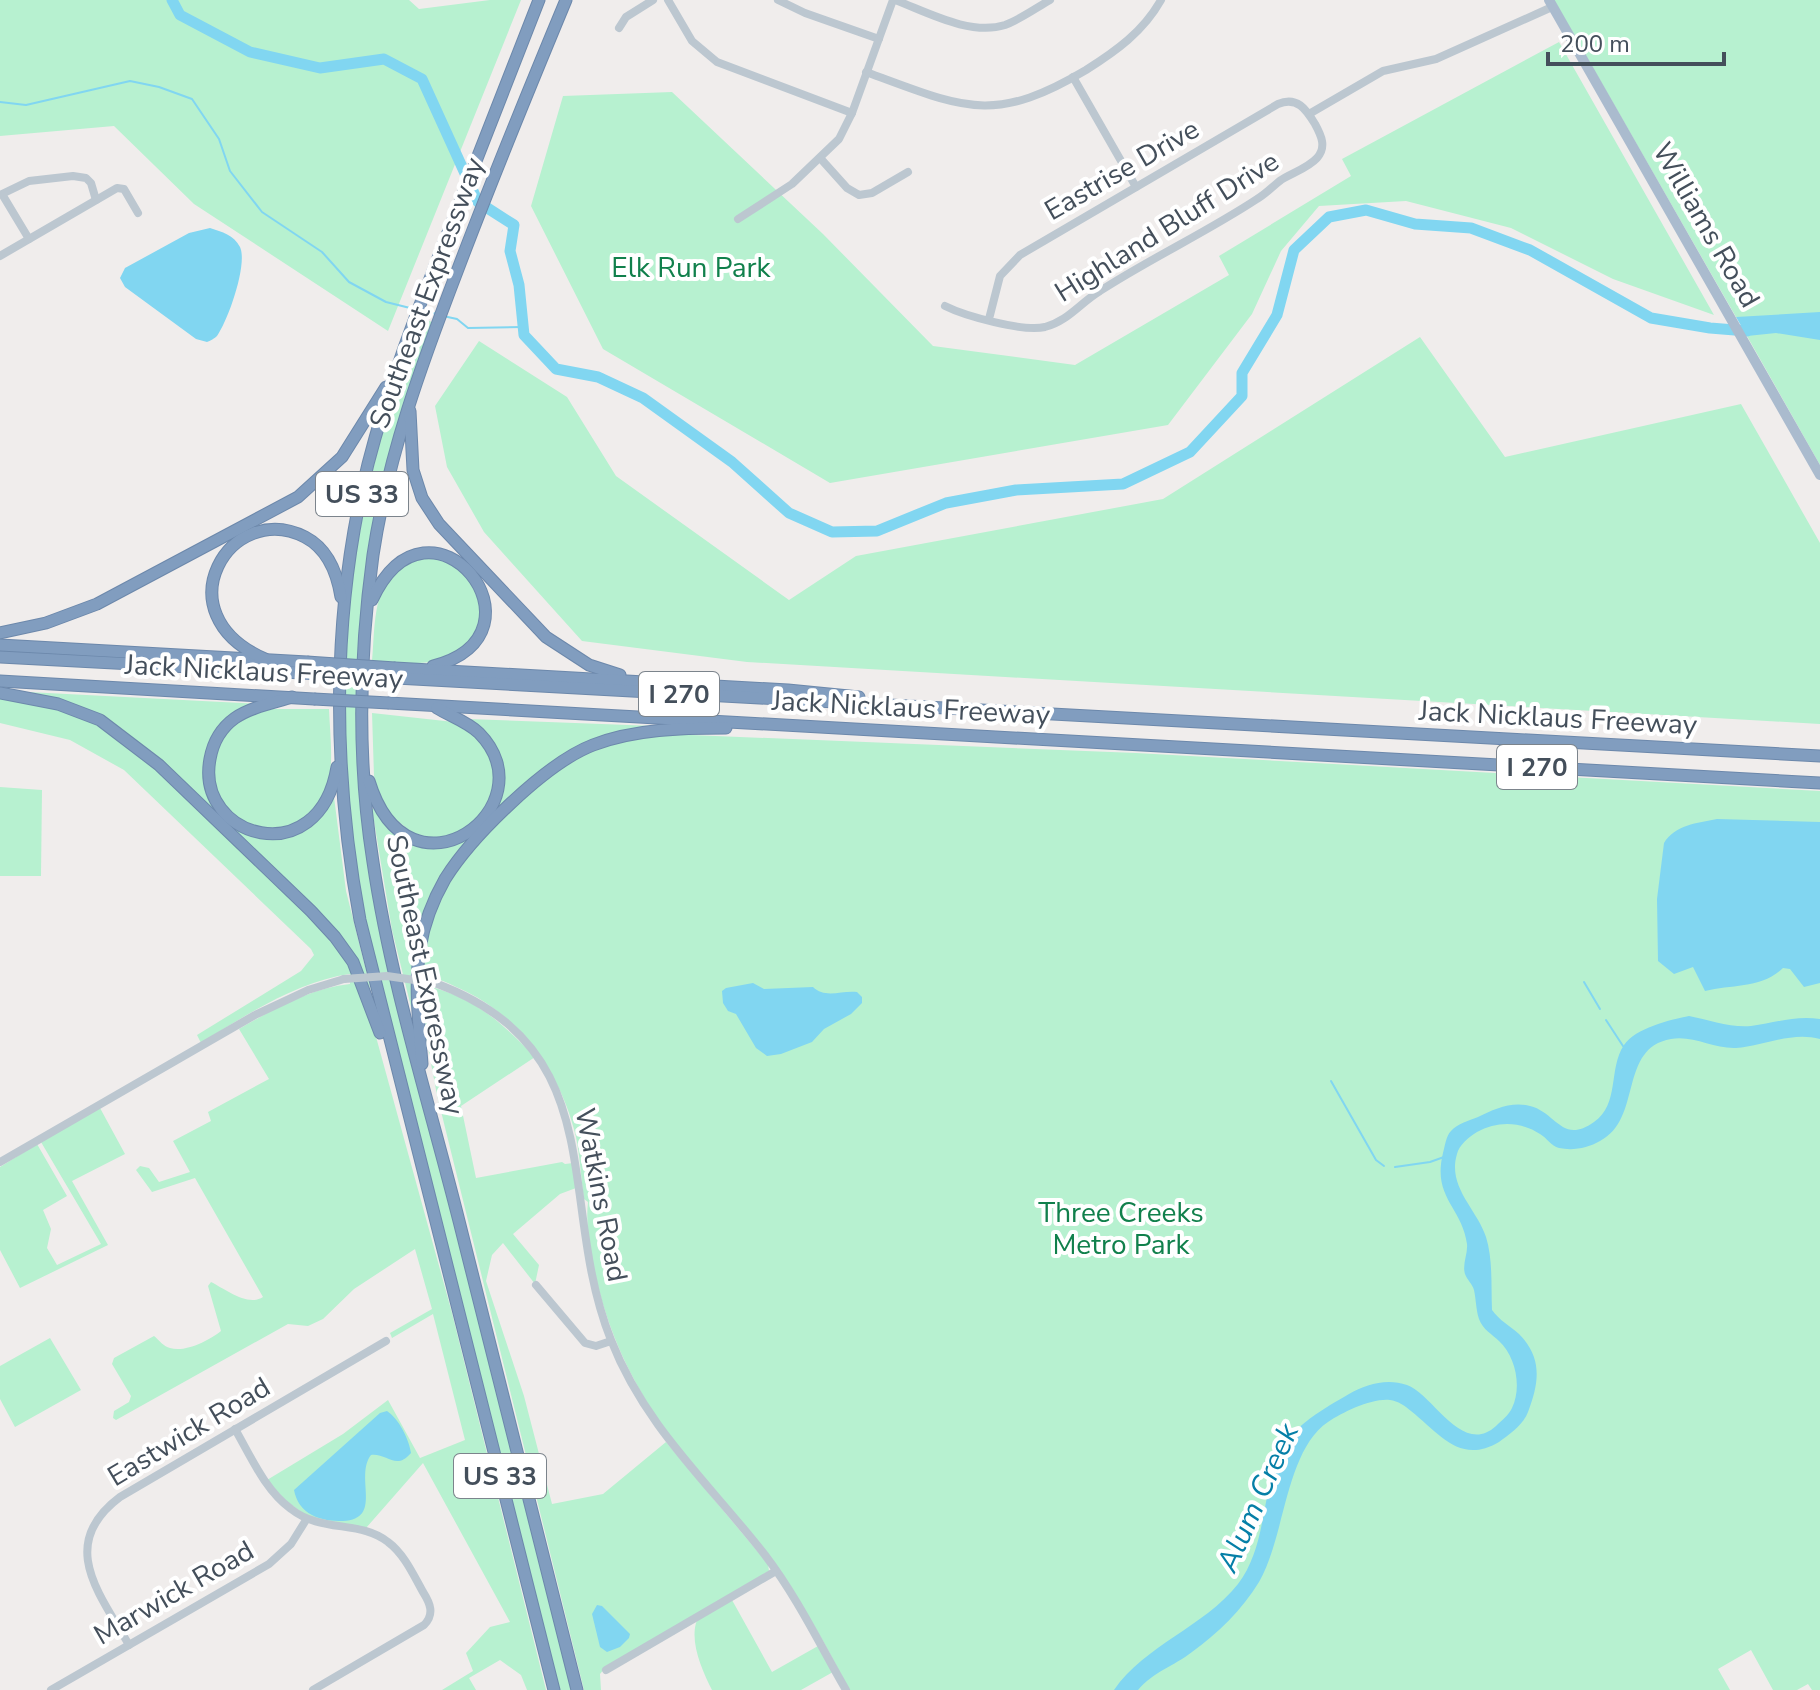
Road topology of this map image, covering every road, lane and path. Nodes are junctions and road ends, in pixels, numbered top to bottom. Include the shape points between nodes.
1 (539, 0) edge
2 (566, 0) edge
3 (653, 0) edge
4 (668, 0) edge
5 (778, 0) edge
6 (894, 0) edge
7 (1050, 0) edge
8 (1161, 0) edge
9 (1551, 3) edge
10 (619, 28) dead end
11 (879, 39) junction
12 (866, 72) junction
13 (1073, 77) junction
14 (852, 113) junction
15 (1309, 114) junction
16 (821, 159) junction
17 (908, 172) dead end
18 (1136, 187) junction
19 (96, 200) junction
20 (138, 213) dead end
21 (738, 219) dead end
22 (29, 239) junction
23 (0, 256) edge
24 (945, 306) dead end
25 (989, 319) junction
26 (395, 373) junction
27 (415, 385) junction
28 (1820, 475) edge
29 (366, 611) junction
30 (343, 618) junction
31 (0, 633) edge
32 (0, 645) edge
33 (0, 657) edge
34 (265, 659) junction
35 (305, 667) junction
36 (411, 669) junction
37 (396, 673) junction
38 (0, 681) edge
39 (676, 683) junction
40 (0, 693) edge
41 (292, 697) junction
42 (433, 706) junction
43 (963, 709) junction
44 (835, 728) junction
45 (340, 731) junction
46 (1820, 756) edge
47 (363, 762) junction
48 (1820, 783) edge
49 (424, 1088) junction
50 (411, 1123) junction
51 (0, 1162) edge
52 (536, 1285) dead end
53 (386, 1341) dead end
54 (611, 1341) junction
55 (235, 1429) junction
56 (306, 1520) junction
57 (776, 1571) junction
58 (129, 1645) junction
59 (606, 1670) dead end
60 (65, 1687) edge
61 (51, 1690) edge
62 (313, 1690) edge
63 (554, 1690) edge
64 (577, 1690) edge
65 (846, 1690) edge

1 - 26 highway, Southeast Expressway / US 33
2 - 27 highway, Southeast Expressway / US 33
3 - 10 street via 626,17
4 - 14 street via 692,41 717,62
5 - 11 street
6 - 7 street via 964,25 989,28 1012,22
6 - 11 street
8 - 13 street via 1127,43
9 - 15 street via 1449,54 1383,71
9 - 28 main road, Williams Road
11 - 12 street
12 - 13 street via 972,105 1022,101
12 - 14 street
13 - 18 street
14 - 16 street
15 - 18 street, Eastrise Drive via 1297,102 1283,102
15 - 25 street, Highland Bluff Drive via 1322,140 1320,155 1259,198 1097,292 1060,322 1034,328
16 - 17 street via 859,195
16 - 21 street via 774,198
18 - 25 street, Eastrise Drive via 1014,259 997,283
19 - 20 street via 122,187
19 - 22 street
19 - 22 street via 91,183 80,177 14,187 2,194
22 - 23 street
24 - 25 street, Highland Bluff Drive
26 - 30 highway, Southeast Expressway / US 33 via 356,522
26 - 31 highway via 352,444 298,497 97,604
27 - 29 highway, Southeast Expressway / US 33 via 385,492
27 - 39 highway via 413,470 422,498 450,537 533,626 573,657 621,675
29 - 36 highway via 387,572 413,556 443,555 473,574 485,605 476,639 445,663
29 - 47 highway, Southeast Expressway / US 33
30 - 34 highway via 335,572 320,548 290,531 263,530 246,536 222,559 212,599 217,620 229,637
30 - 45 highway, Southeast Expressway / US 33
32 - 34 highway
33 - 35 highway, Jack Nicklaus Freeway
34 - 35 highway
35 - 37 highway, bridge
36 - 37 highway
36 - 39 highway
37 - 43 highway, Jack Nicklaus Freeway / I 270
38 - 41 highway, Jack Nicklaus Freeway / I 270
39 - 43 highway
40 - 50 highway via 58,704 111,727 159,765 311,911 353,962
41 - 42 highway, Jack Nicklaus Freeway / I 270, bridge
41 - 45 highway via 244,713 214,742 211,789 238,824 277,833 315,816 332,790
42 - 44 highway, Jack Nicklaus Freeway / I 270
42 - 47 highway via 477,731 497,765 494,801 474,829 439,843 407,837 389,824 377,805
43 - 46 highway, Jack Nicklaus Freeway / I 270
44 - 48 highway, Jack Nicklaus Freeway / I 270
44 - 49 highway via 634,733 579,751 535,781 456,864 428,915 417,977
45 - 50 highway, Southeast Expressway / US 33 via 354,887
47 - 49 highway, Southeast Expressway / US 33 via 383,921
49 - 64 highway, Southeast Expressway / US 33
50 - 63 highway, Southeast Expressway / US 33
51 - 54 street, Watkins Road, bridge via 300,993 344,979 387,976 435,983 503,1019 552,1080 570,1130 591,1269
52 - 54 street via 585,1343
53 - 55 street, Eastwick Road
54 - 57 street, Watkins Road via 659,1428
55 - 56 street via 267,1483
55 - 58 street, Eastwick Road via 120,1497 91,1529 89,1575
56 - 58 street, Marwick Road via 269,1564
56 - 62 street via 373,1533 390,1543 404,1558 431,1614 424,1625
57 - 59 street
57 - 65 street, Watkins Road
58 - 60 street, Marwick Road
60 - 61 street, Marwick Road

